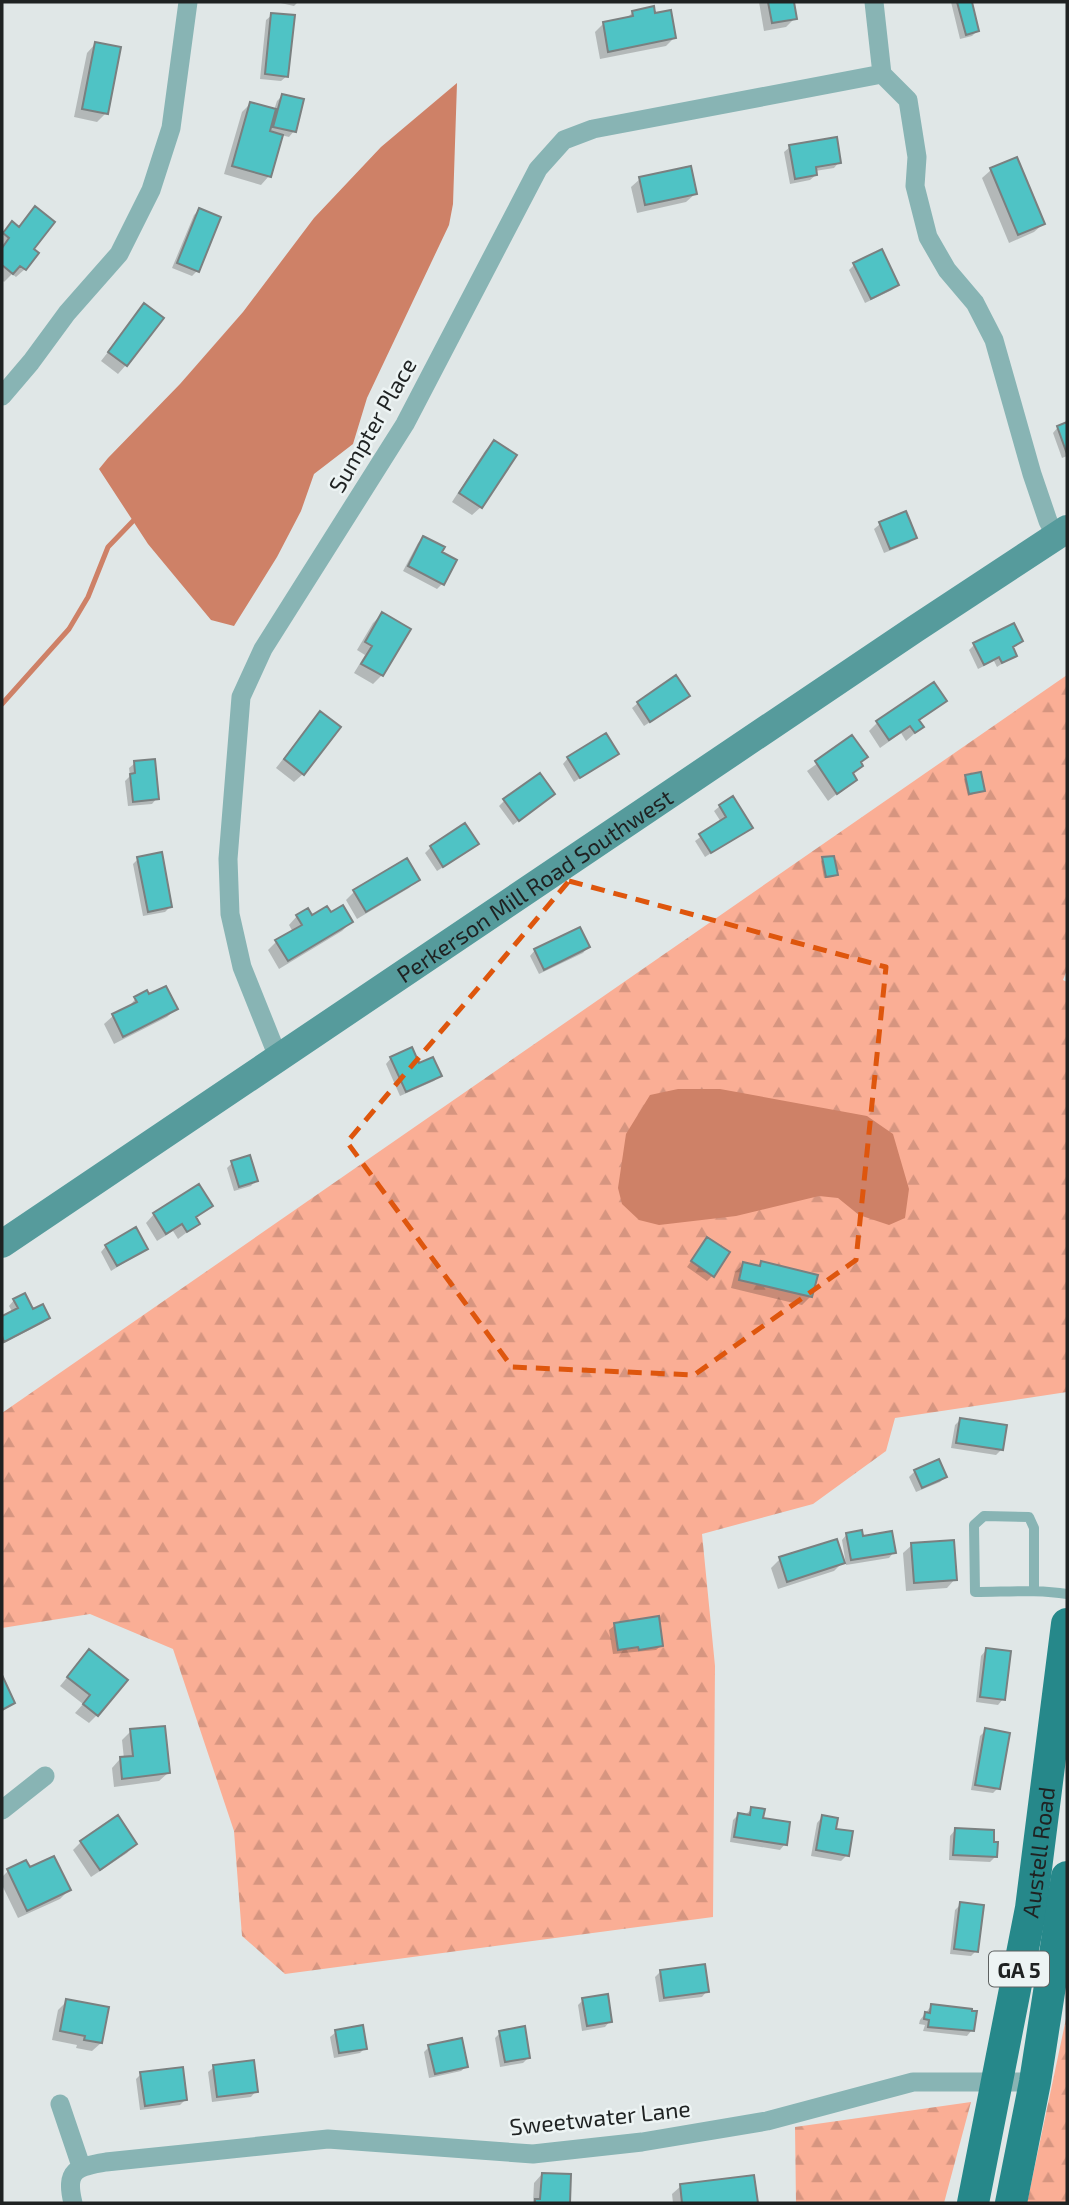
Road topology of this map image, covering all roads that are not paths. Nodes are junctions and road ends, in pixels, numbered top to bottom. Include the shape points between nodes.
1 (188, 2) edge
2 (874, 2) edge
3 (882, 74) junction
4 (2, 396) edge
5 (1062, 532) edge
6 (278, 1057) junction
7 (2, 1244) edge
8 (1034, 1591) junction
9 (1067, 1594) edge
10 (1067, 1624) edge
11 (44, 1776) dead end
12 (2, 1810) edge
13 (1067, 1877) edge
14 (996, 2082) junction
15 (1035, 2082) junction
16 (60, 2104) dead end
17 (81, 2166) junction
18 (73, 2203) edge
19 (973, 2203) edge
20 (1011, 2203) edge

1 - 4 street via 171,128 151,190 118,254
2 - 3 street
3 - 5 street via 908,100 918,157 915,186 928,237 995,340 1048,521
3 - 6 street, Sumpter Place via 593,129 564,140 538,169 405,424 263,649 241,697 228,859 230,914 242,967
5 - 6 street, Perkerson Mill Road Southwest
6 - 7 street, Perkerson Mill Road Southwest
8 - 8 lane via 975,1592 974,1525 984,1516 1030,1517
8 - 9 lane
10 - 14 main road, Austell Road / GA 5 via 1031,1908
11 - 12 street
13 - 15 main road, Austell Road / GA 5
14 - 15 street, Sweetwater Lane
14 - 17 street, Sweetwater Lane via 914,2082 767,2120 642,2142 533,2154 328,2139
14 - 19 main road, Austell Road / GA 5
15 - 20 main road, Austell Road / GA 5
16 - 17 street
17 - 18 street via 71,2175

